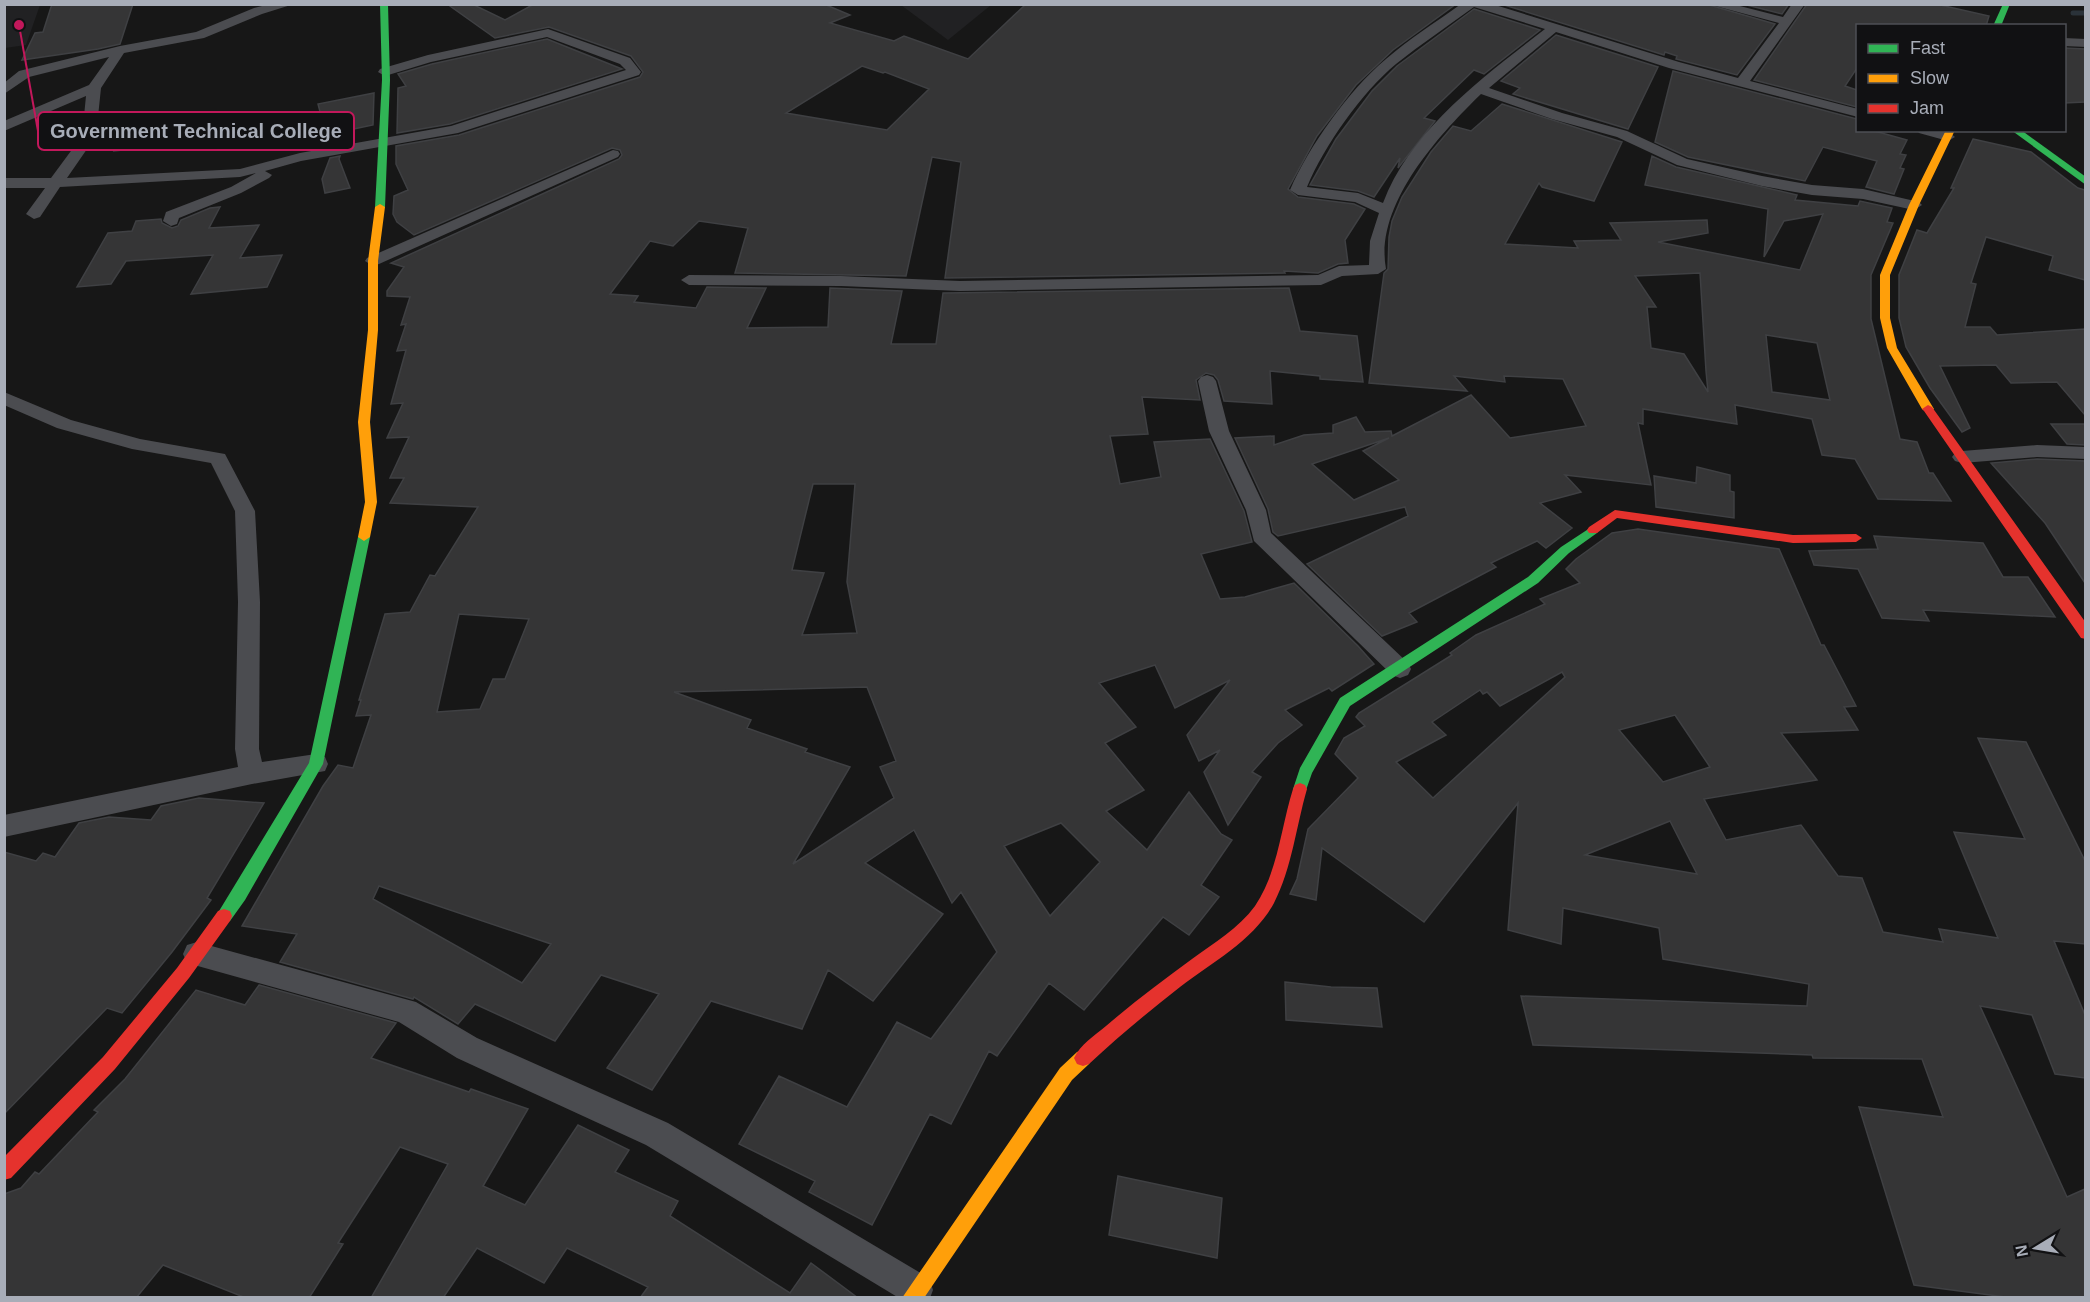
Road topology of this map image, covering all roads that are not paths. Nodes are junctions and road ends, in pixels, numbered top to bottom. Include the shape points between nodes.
1 (228, 4) edge
2 (288, 4) edge
3 (384, 4) edge
4 (1470, 4) edge
5 (1478, 4) edge
6 (1714, 4) edge
7 (1799, 4) edge
8 (2007, 4) edge
9 (1786, 21) junction
10 (1998, 24) edge
11 (221, 25) junction
12 (1554, 28) junction
13 (2066, 42) edge
14 (2085, 43) edge
15 (120, 50) junction
16 (385, 72) junction
17 (1741, 84) junction
18 (94, 88) junction
19 (1479, 89) junction
20 (4, 90) edge
21 (1856, 113) edge
22 (4, 127) edge
23 (2018, 132) edge
24 (1949, 134) edge
25 (384, 142) junction
26 (613, 154) dead end
27 (300, 157) junction
28 (2085, 182) edge
29 (4, 183) edge
30 (55, 183) junction
31 (1914, 205) junction
32 (1386, 210) junction
33 (34, 214) dead end
34 (171, 221) dead end
35 (373, 261) junction
36 (689, 280) dead end
37 (1207, 381) dead end
38 (4, 398) edge
39 (2085, 453) edge
40 (1962, 457) junction
41 (1856, 538) dead end
42 (2085, 634) edge
43 (1400, 669) junction
44 (316, 764) junction
45 (252, 774) junction
46 (4, 826) edge
47 (197, 954) junction
48 (4, 1170) edge
49 (914, 1294) edge

1 - 11 street
2 - 11 street
3 - 16 street
4 - 32 street via 1390,62 1356,96 1307,168 1298,190 1358,198
5 - 12 street
6 - 9 street
7 - 9 street
8 - 10 street
9 - 17 street
11 - 15 street via 199,35
12 - 17 street
12 - 19 street
13 - 14 street
15 - 18 street
15 - 20 street via 24,74
16 - 25 street
16 - 25 street via 548,33 625,61 634,72 453,130
17 - 21 street
18 - 22 street
18 - 30 street via 89,136
19 - 31 street via 1622,134 1682,162 1762,181
19 - 32 street via 1443,124 1417,157
23 - 28 street
24 - 31 street
25 - 27 street
25 - 35 street
26 - 35 street
27 - 30 street via 240,173
27 - 34 street via 236,190 172,215
29 - 30 street
30 - 33 street
31 - 40 street via 1885,275 1886,318 1892,348 1916,391
32 - 36 street via 1374,253 1378,269 1339,271 1321,280 960,286
35 - 44 street via 373,330 364,422 371,501
37 - 43 street via 1219,432 1256,510 1261,536
38 - 45 street via 64,424 139,444 218,458 245,511 249,602 247,749
39 - 40 street via 2037,451
40 - 42 street
41 - 43 street via 1793,539 1615,514 1565,550 1533,580
43 - 49 street via 1345,702 1321,742 1305,772 1277,879 1260,911 1232,939 1123,1020 1066,1074
44 - 45 street
44 - 47 street via 239,896
45 - 46 street
47 - 48 street via 109,1063
47 - 49 street via 406,1011 467,1048 657,1134

